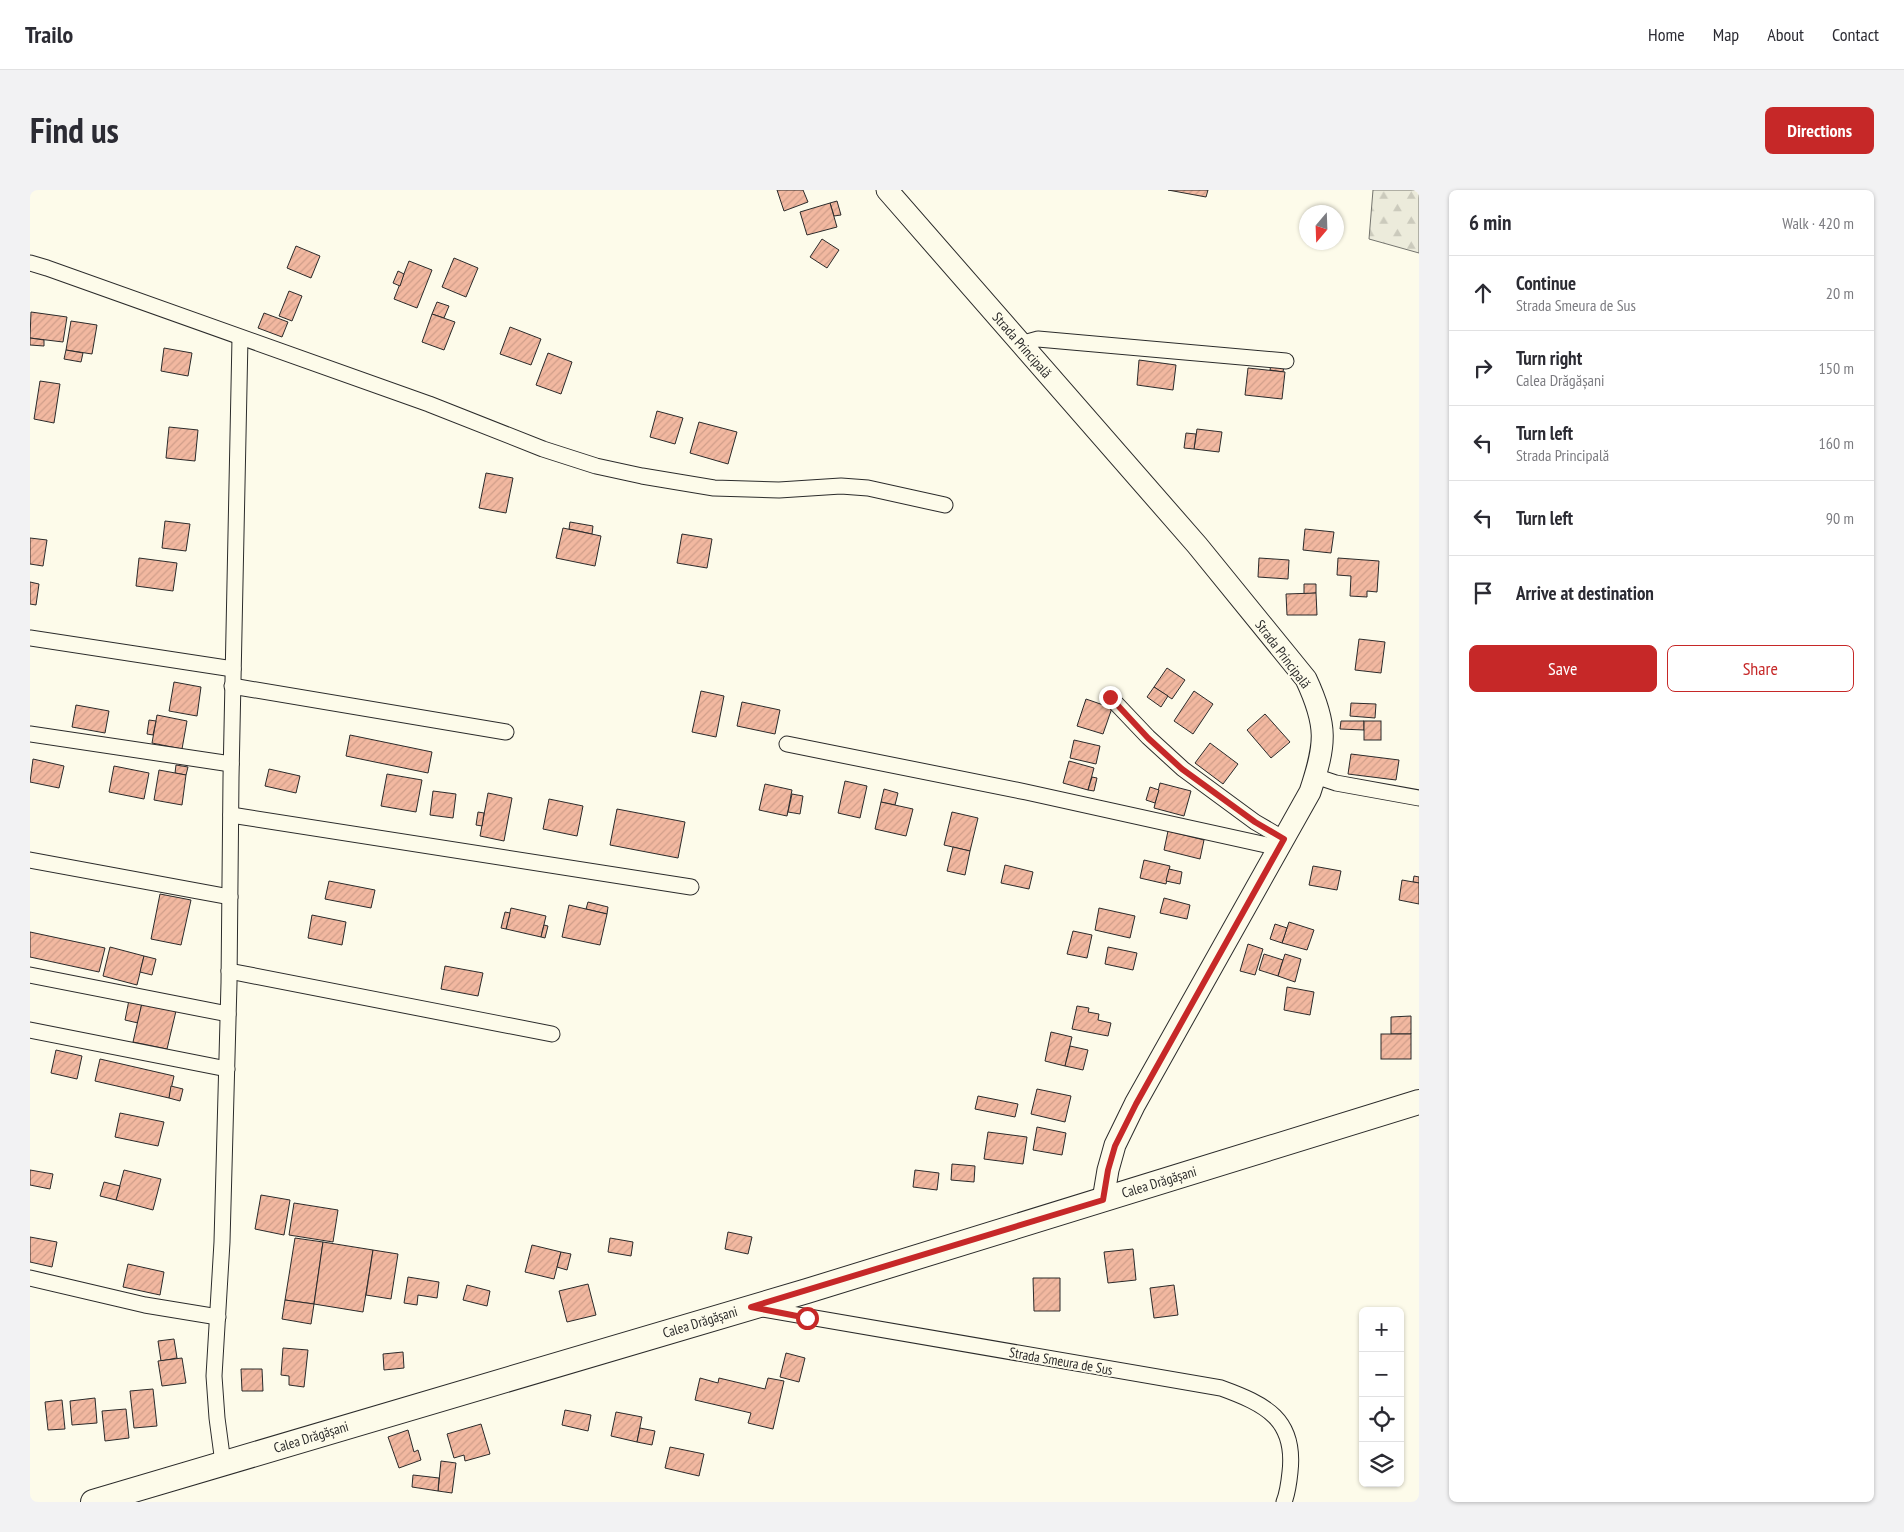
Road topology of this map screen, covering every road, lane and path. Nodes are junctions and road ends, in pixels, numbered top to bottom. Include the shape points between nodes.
1 (887, 190) edge
2 (30, 263) edge
3 (240, 338) junction
4 (1020, 344) junction
5 (1286, 361) dead end
6 (945, 504) dead end
7 (30, 638) edge
8 (233, 669) junction
9 (232, 686) junction
10 (1110, 697) dead end
11 (506, 732) dead end
12 (30, 734) edge
13 (787, 744) dead end
14 (231, 764) junction
15 (1315, 776) junction
16 (1419, 798) edge
17 (230, 815) junction
18 (1282, 844) junction
19 (30, 860) edge
20 (691, 887) dead end
21 (230, 897) junction
22 (229, 971) junction
23 (30, 975) edge
24 (228, 1014) junction
25 (30, 1030) edge
26 (552, 1034) dead end
27 (227, 1069) junction
28 (1419, 1102) edge
29 (1103, 1200) junction
30 (30, 1278) edge
31 (751, 1307) junction
32 (218, 1317) junction
33 (224, 1464) junction
34 (93, 1502) edge
35 (1284, 1502) edge

1 - 4 street, Strada Principală
2 - 3 street
3 - 6 street via 596,466 714,488 779,490 842,486 868,488
3 - 8 street
4 - 5 street via 1038,339
4 - 15 street, Strada Principală via 1197,545 1306,679 1322,727 1323,743
7 - 8 street
8 - 9 street
9 - 11 street
9 - 14 street
10 - 18 street via 1182,769
12 - 14 street
13 - 18 street
14 - 17 street
15 - 16 street via 1336,783
15 - 18 street, Strada Principală
17 - 20 street
17 - 21 street
18 - 29 street, Strada Principală via 1136,1104 1115,1146
19 - 21 street
21 - 22 street
22 - 24 street
22 - 26 street
23 - 24 street
24 - 27 street
25 - 27 street
27 - 32 street
28 - 29 main road, Calea Drăgășani
29 - 31 main road, Calea Drăgășani
30 - 32 street via 145,1305
31 - 33 main road, Calea Drăgășani
31 - 35 street, Strada Smeura de Sus via 1221,1388 1249,1398 1272,1413 1285,1429 1292,1454
32 - 33 street via 214,1376
33 - 34 main road, Calea Drăgășani

